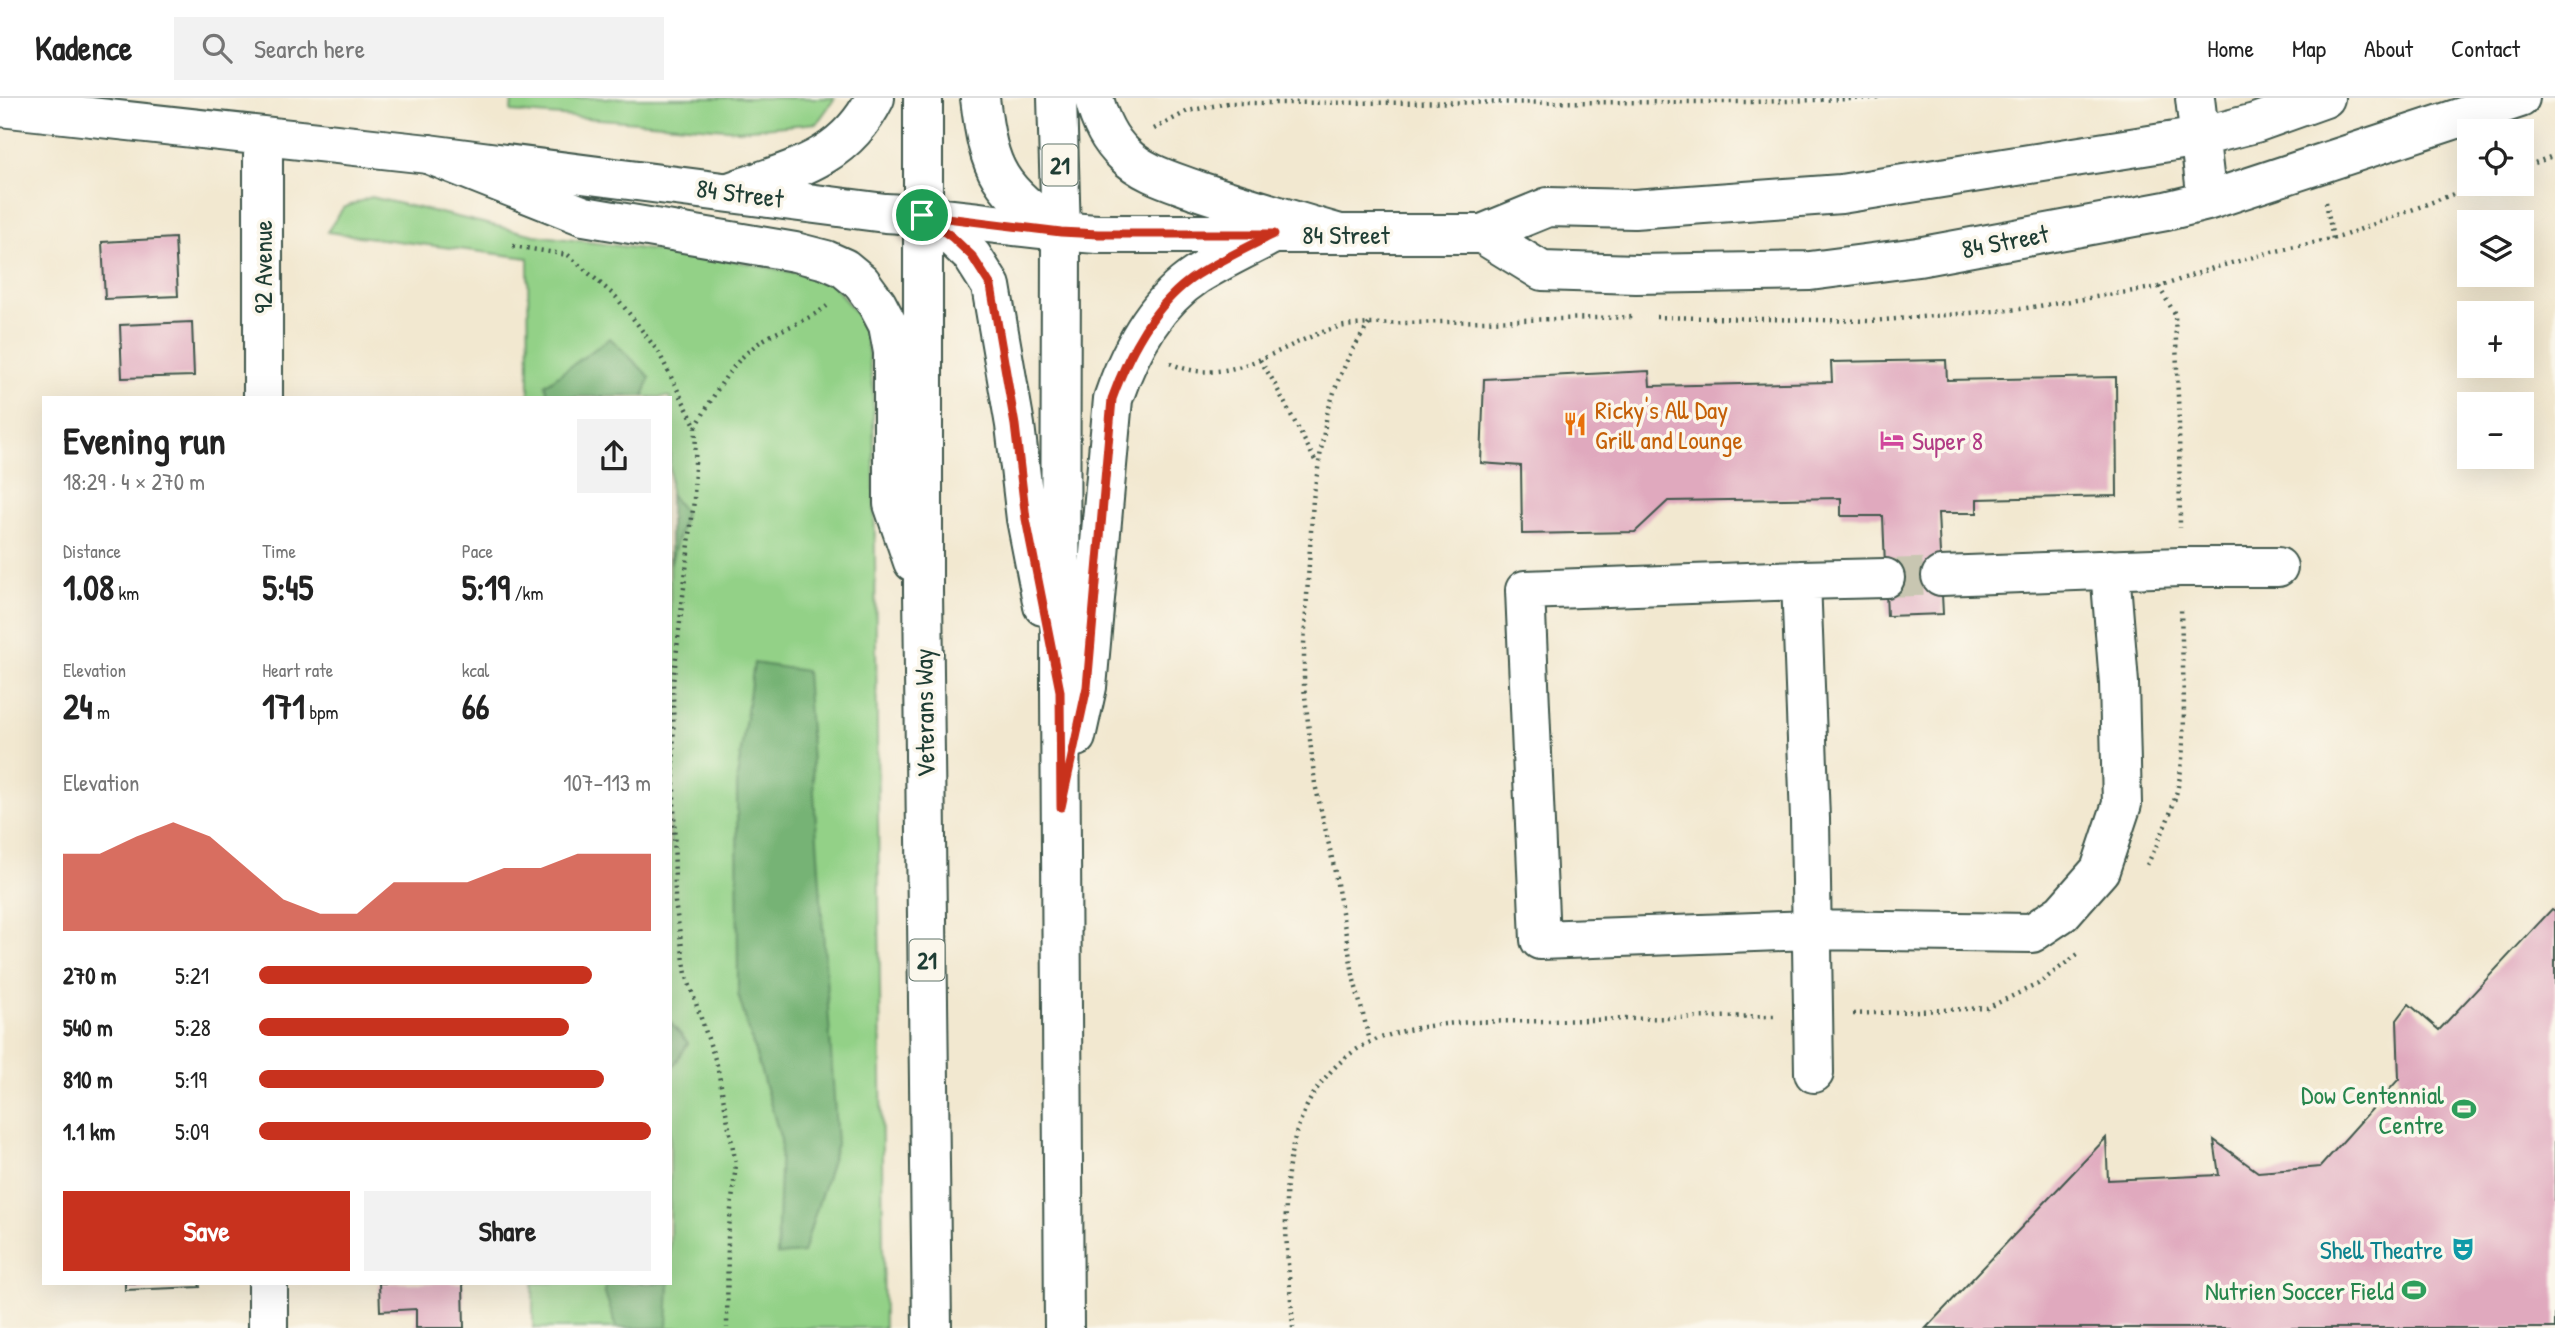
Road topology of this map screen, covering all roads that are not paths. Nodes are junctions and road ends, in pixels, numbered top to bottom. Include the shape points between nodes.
1 (874, 98) edge
2 (923, 98) edge
3 (980, 98) edge
4 (1057, 98) edge
5 (1094, 98) edge
6 (2195, 98) edge
7 (2325, 98) edge
8 (2520, 98) edge
9 (0, 107) edge
10 (2254, 110) edge
11 (263, 136) junction
12 (2200, 137) junction
13 (428, 154) junction
14 (2263, 183) junction
15 (729, 192) junction
16 (2207, 201) junction
17 (922, 215) junction
18 (1061, 232) junction
19 (1274, 234) junction
20 (1340, 234) junction
21 (1482, 234) junction
22 (263, 396) edge
23 (2278, 567) dead end
24 (2110, 569) junction
25 (1941, 576) tunnel mouth
26 (1885, 578) tunnel mouth
27 (1801, 580) junction
28 (923, 592) junction
29 (1060, 691) junction
30 (1061, 807) junction
31 (1811, 930) junction
32 (1814, 1073) dead end
33 (268, 1285) edge
34 (268, 1328) edge
35 (932, 1328) edge
36 (1064, 1328) edge

1 - 15 main road via 861,123 826,155
2 - 17 main road, Veterans Way / 21
3 - 18 main road via 993,166 1012,193
4 - 18 main road, 21
5 - 20 main road via 1098,116 1124,155 1142,168 1235,204
6 - 12 main road
7 - 10 main road, 84 Street
8 - 14 main road, 84 Street
9 - 11 main road, 84 Street
10 - 12 main road, 84 Street
10 - 14 main road
11 - 13 main road, 84 Street
11 - 22 main road, 92 Avenue
12 - 16 main road
12 - 21 main road, 84 Street via 1840,194 1634,209 1548,207
13 - 15 main road, 84 Street
13 - 28 main road via 584,216 805,255 844,268 861,282 888,325 893,352 893,503
14 - 16 main road, 84 Street
15 - 17 main road, 84 Street
16 - 21 main road, 84 Street via 1918,257 1810,271 1542,271
17 - 18 main road, 84 Street
17 - 28 main road, Veterans Way / 21
17 - 29 main road via 972,256 991,286 1026,519
18 - 19 main road, 84 Street
18 - 29 main road, 21
19 - 20 main road, 84 Street
19 - 30 main road via 1196,276 1168,299 1125,365 1112,399 1087,687
20 - 21 main road, 84 Street
23 - 24 main road
24 - 25 main road
24 - 31 main road via 2122,804 2100,870 2062,914 2032,933
26 - 27 main road
27 - 31 main road
27 - 31 main road via 1525,590 1540,940
28 - 35 main road, Veterans Way / 21
29 - 30 main road, 21
30 - 36 main road, 21
31 - 32 main road
33 - 34 main road

